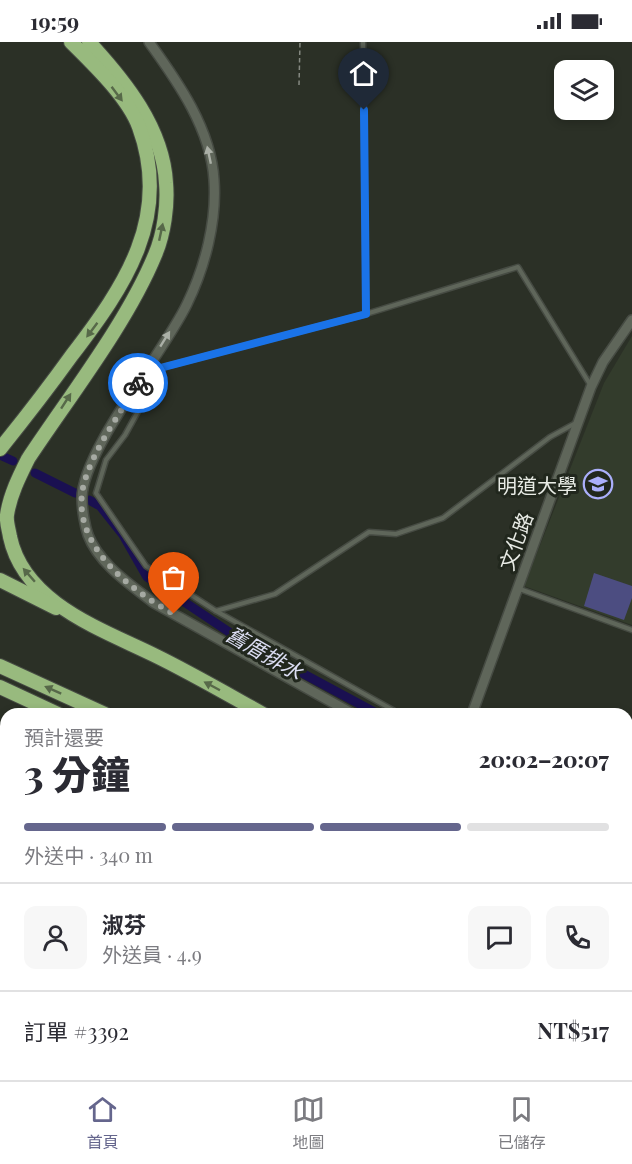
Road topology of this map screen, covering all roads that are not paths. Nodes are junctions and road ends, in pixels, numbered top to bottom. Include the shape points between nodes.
1 (149, 42) edge
2 (363, 42) edge
3 (79, 45) edge
4 (366, 314) junction
5 (632, 320) edge
6 (163, 368) junction
7 (145, 372) junction
8 (591, 387) junction
9 (578, 423) junction
10 (0, 449) edge
11 (0, 580) edge
12 (517, 588) junction
13 (216, 611) junction
14 (82, 621) junction
15 (632, 630) edge
16 (0, 666) edge
17 (0, 687) edge
18 (45, 708) edge
19 (92, 708) edge
20 (252, 708) edge
21 (341, 708) edge
22 (389, 708) edge
23 (474, 708) edge

7 -> 1 street via 187,304 211,237 214,180 208,147 182,88
2 - 4 lane
3 -> 10 highway via 138,126 148,173 149,206 142,239 111,304
14 -> 3 highway via 24,572 13,549 6,517 15,484 28,459 124,314 156,253 166,209 166,182 160,151 144,112 117,73
4 - 6 lane
4 - 8 lane via 518,267
5 - 8 street, 文化路
6 - 7 lane
6 - 13 lane via 106,460 96,493 146,566
7 - 21 street via 97,452 85,481 81,499 88,536 118,574 154,603
8 - 9 street, 文化路
9 - 12 street, 文化路
9 - 13 lane via 550,437 443,518 396,534 369,532 275,594
11 - 14 highway
12 - 15 lane
12 - 23 street, 文化路
13 - 22 lane
20 -> 14 highway
19 -> 16 highway
17 - 18 highway

